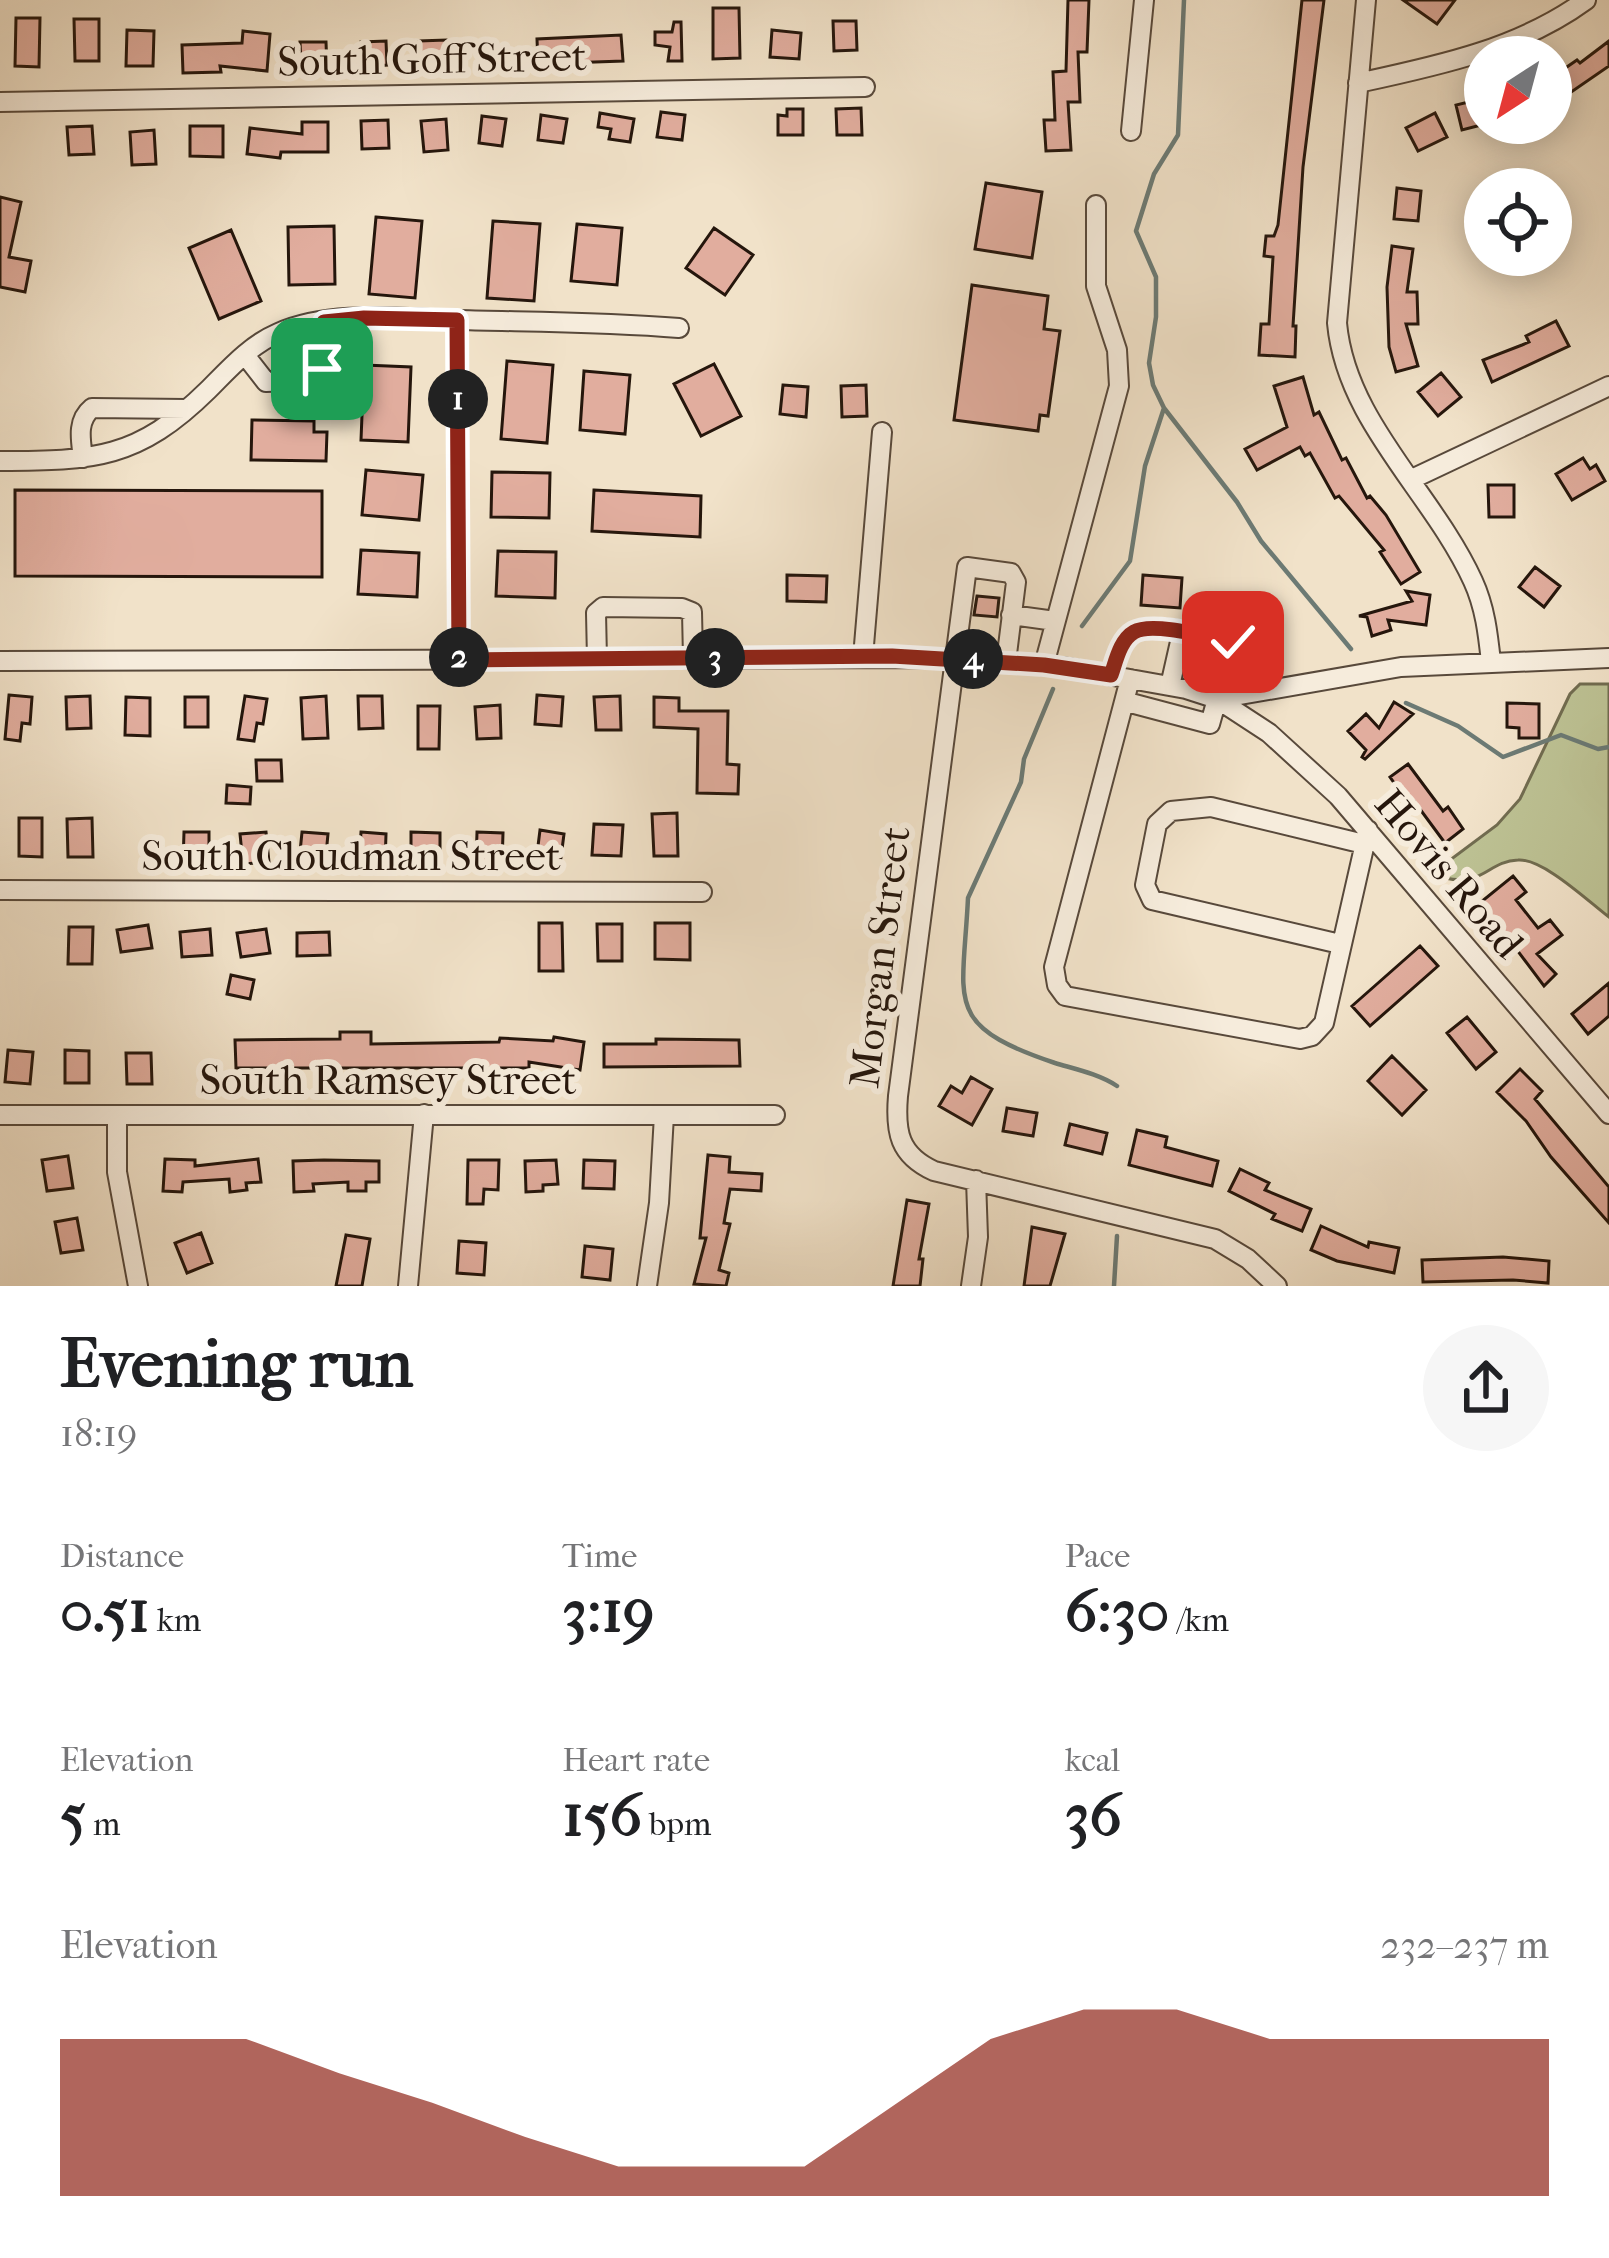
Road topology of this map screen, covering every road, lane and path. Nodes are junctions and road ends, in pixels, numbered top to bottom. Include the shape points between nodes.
1 (1144, 0) edge
2 (1366, 0) edge
3 (1586, 0) edge
4 (1358, 83) junction
5 (866, 87) dead end
6 (0, 102) edge
7 (1131, 131) dead end
8 (1096, 205) dead end
9 (457, 320) junction
10 (324, 322) junction
11 (679, 328) dead end
12 (245, 355) junction
13 (1609, 386) edge
14 (186, 409) junction
15 (882, 432) dead end
16 (83, 458) junction
17 (0, 461) edge
18 (1412, 479) junction
19 (1012, 615) junction
20 (1055, 621) junction
21 (1182, 633) junction
22 (863, 657) junction
23 (693, 658) junction
24 (955, 658) junction
25 (1609, 658) edge
26 (597, 659) junction
27 (459, 660) junction
28 (0, 661) edge
29 (1006, 662) junction
30 (1491, 662) junction
31 (1044, 665) junction
32 (1121, 677) junction
33 (1170, 686) junction
34 (1266, 690) junction
35 (1216, 699) junction
36 (1127, 702) junction
37 (1366, 837) junction
38 (0, 890) edge
39 (702, 892) dead end
40 (1340, 944) junction
41 (424, 1114) junction
42 (1609, 1114) edge
43 (0, 1115) edge
44 (664, 1115) junction
45 (775, 1115) dead end
46 (118, 1116) junction
47 (976, 1180) junction
48 (1255, 1278) edge
49 (138, 1286) edge
50 (408, 1286) edge
51 (647, 1286) edge
52 (970, 1286) edge
53 (1277, 1286) edge

1 - 7 street
2 - 4 street
3 - 4 street via 1489,50
4 - 18 street via 1340,350 1361,404
5 - 6 street, South Goff Street
8 - 20 street via 1096,286 1117,350 1119,386
9 - 10 street
9 - 11 street
9 - 27 street
10 - 12 street via 278,333
10 - 12 street via 322,369 313,380 266,382
12 - 14 street
13 - 18 street
14 - 16 street via 127,449
14 - 16 street via 92,408 80,431
15 - 22 street
16 - 17 street
18 - 30 street via 1475,585
19 - 20 street
19 - 24 street, Morgan Street via 1011,573 967,567
19 - 29 street
20 - 31 street
21 - 32 street via 1135,631 1123,644
21 - 33 street
21 - 34 street via 1233,642 1257,660
22 - 23 street
22 - 24 street
23 - 26 street
23 - 26 street via 692,612 603,607 596,614
24 - 29 street
24 - 47 street, Morgan Street via 896,1124 920,1164
25 - 30 street
26 - 27 street
27 - 28 street
29 - 31 street
30 - 34 street
31 - 32 street
32 - 33 street
32 - 36 street
33 - 35 street
34 - 35 street
35 - 36 street via 1210,724
35 - 37 street, Hovis Road via 1293,753
36 - 40 street via 1054,967 1065,996 1300,1039 1324,1023
37 - 40 street
37 - 40 street via 1210,807 1171,811 1157,824 1145,885 1152,900
37 - 42 street, Hovis Road
38 - 39 street, South Cloudman Street
41 - 44 street, South Ramsey Street
41 - 46 street, South Ramsey Street
41 - 50 street
43 - 46 street, South Ramsey Street
44 - 45 street, South Ramsey Street
44 - 51 street
46 - 49 street via 117,1172
47 - 48 street, Morgan Street via 1215,1239
47 - 52 street
48 - 53 street, Morgan Street

